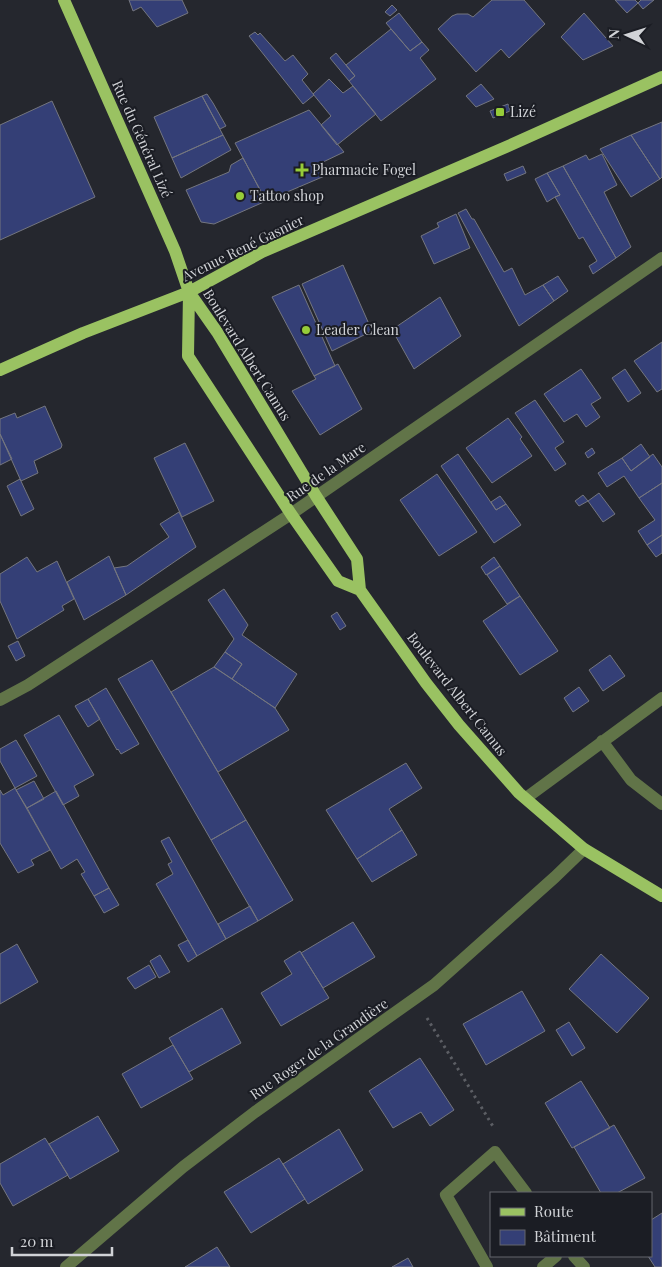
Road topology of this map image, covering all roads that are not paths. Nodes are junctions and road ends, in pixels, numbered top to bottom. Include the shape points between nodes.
1 (64, 0) edge
2 (662, 77) edge
3 (662, 258) edge
4 (189, 292) junction
5 (0, 370) edge
6 (316, 496) junction
7 (290, 514) junction
8 (360, 590) junction
9 (662, 698) edge
10 (0, 700) edge
11 (602, 741) junction
12 (526, 798) junction
13 (662, 804) edge
14 (584, 849) junction
15 (662, 896) edge
16 (525, 1192) edge
17 (555, 1257) edge
18 (575, 1257) edge
19 (66, 1267) edge
20 (487, 1267) edge
21 (543, 1267) edge
22 (584, 1267) edge

1 - 4 main road, Rue du Général Lizé via 175,251
2 - 4 main road, Avenue René Gasnier via 262,252
3 - 6 street, Rue de la Mare
4 - 5 main road, Avenue René Gasnier via 94,328
4 - 6 main road, Boulevard Albert Camus via 217,332
4 - 7 main road, Boulevard Albert Camus via 188,356
6 - 7 street, Rue de la Mare
6 - 8 main road, Boulevard Albert Camus via 357,559
7 - 8 main road, Boulevard Albert Camus via 338,581
7 - 10 street, Rue de la Mare
8 - 12 main road, Boulevard Albert Camus via 459,725
9 - 11 street
11 - 12 street
11 - 13 street via 631,780
12 - 14 main road, Boulevard Albert Camus
14 - 15 main road, Boulevard Albert Camus
14 - 19 street, Rue Roger de la Grandière via 434,985 183,1167
16 - 20 street via 495,1152 446,1195
17 - 21 street
18 - 22 street

